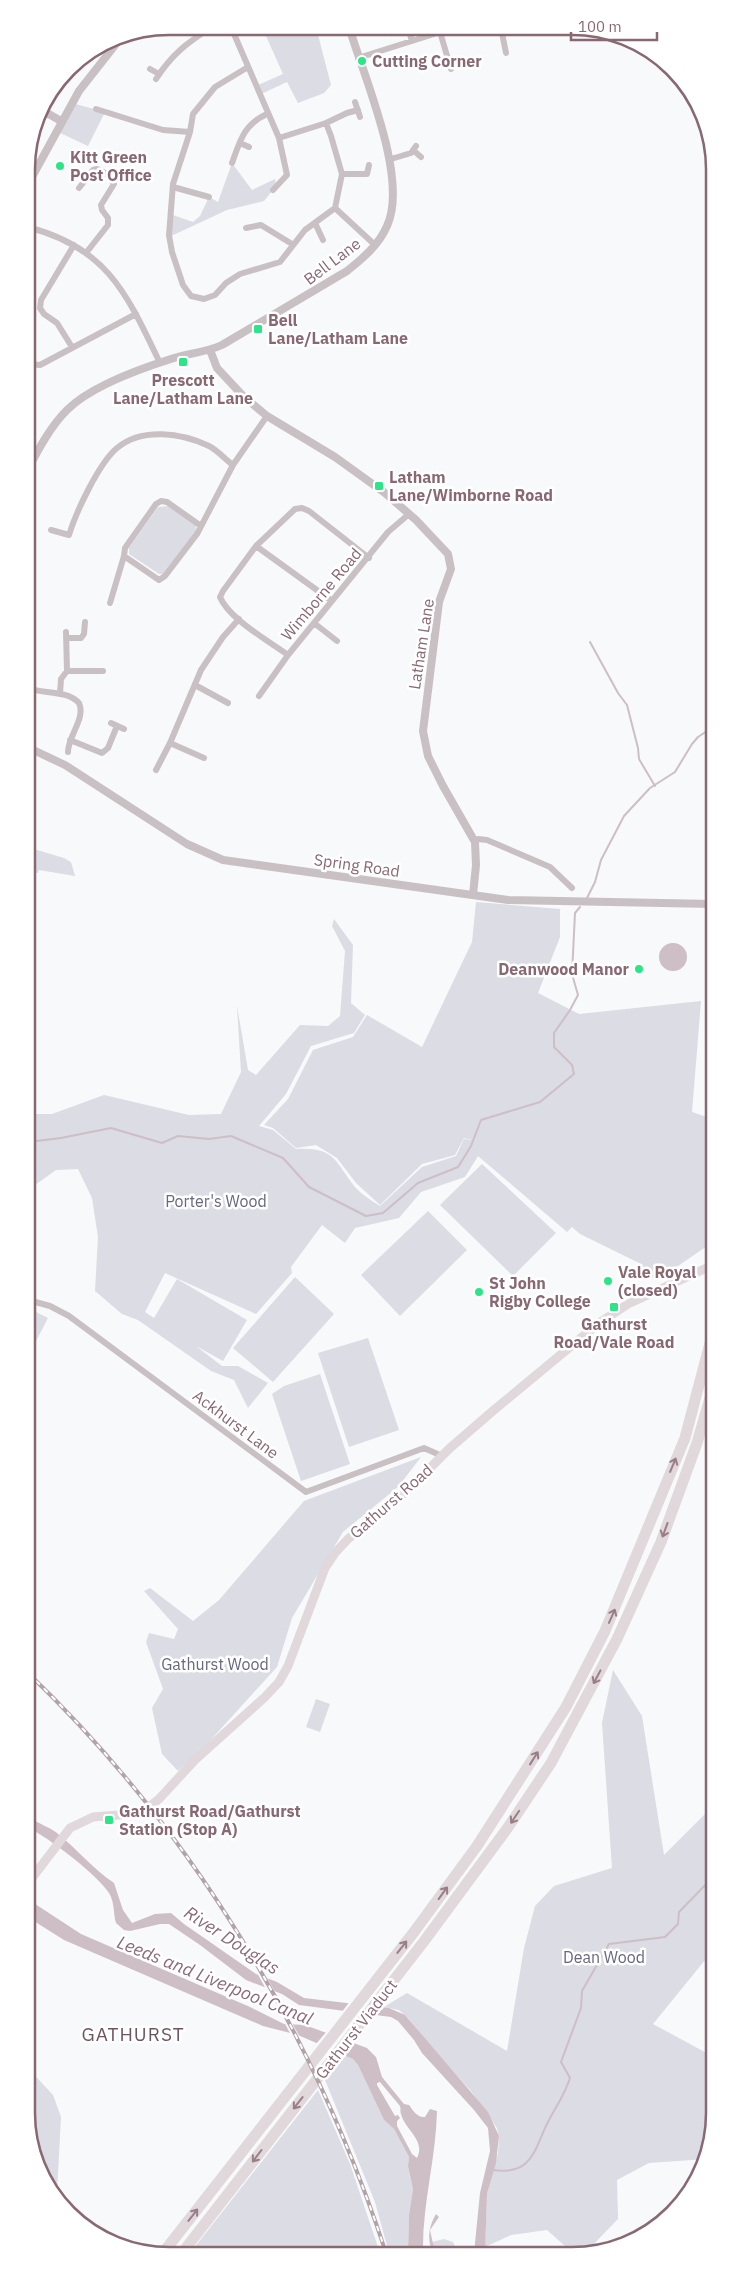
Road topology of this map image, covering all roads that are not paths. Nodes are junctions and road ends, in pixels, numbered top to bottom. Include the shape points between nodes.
1 (198, 35) edge
2 (234, 35) edge
3 (351, 35) edge
4 (410, 35) edge
5 (431, 35) edge
6 (441, 35) edge
7 (502, 35) edge
8 (412, 41) junction
9 (114, 47) edge
10 (506, 53) dead end
11 (358, 58) junction
12 (248, 67) junction
13 (150, 69) dead end
14 (451, 69) dead end
15 (104, 102) dead end
16 (356, 102) dead end
17 (358, 110) junction
18 (47, 114) edge
19 (267, 114) junction
20 (360, 117) dead end
21 (61, 121) junction
22 (326, 123) junction
23 (190, 132) junction
24 (279, 138) junction
25 (240, 143) junction
26 (249, 147) dead end
27 (421, 157) dead end
28 (390, 159) junction
29 (232, 162) dead end
30 (369, 165) dead end
31 (35, 171) edge
32 (342, 174) junction
33 (173, 187) junction
34 (79, 188) dead end
35 (273, 190) dead end
36 (209, 197) dead end
37 (335, 208) junction
38 (315, 223) junction
39 (246, 228) dead end
40 (35, 229) edge
41 (323, 240) dead end
42 (292, 244) junction
43 (74, 245) junction
44 (375, 245) junction
45 (86, 253) junction
46 (136, 314) junction
47 (72, 347) junction
48 (210, 350) junction
49 (160, 363) junction
50 (35, 365) edge
51 (267, 416) junction
52 (35, 457) edge
53 (233, 465) junction
54 (409, 514) junction
55 (201, 526) junction
56 (51, 530) dead end
57 (256, 546) junction
58 (124, 556) junction
59 (369, 558) junction
60 (332, 601) junction
61 (110, 603) dead end
62 (239, 619) junction
63 (85, 622) dead end
64 (314, 623) junction
65 (337, 642) dead end
66 (288, 655) junction
67 (67, 671) junction
68 (103, 671) dead end
69 (195, 685) junction
70 (35, 690) edge
71 (60, 694) junction
72 (259, 696) dead end
73 (228, 703) dead end
74 (124, 729) dead end
75 (70, 740) junction
76 (170, 743) junction
77 (35, 751) edge
78 (68, 752) dead end
79 (204, 758) dead end
80 (156, 770) dead end
81 (475, 842) junction
82 (572, 888) dead end
83 (472, 895) junction
84 (706, 904) edge
85 (706, 1268) edge
86 (35, 1302) edge
87 (706, 1361) edge
88 (706, 1412) edge
89 (442, 1456) junction
90 (35, 1874) edge
91 (168, 2247) edge
92 (187, 2247) edge

1 - 13 street via 182,46 157,76
2 - 12 street
3 - 11 street, Bell Lane
4 - 8 street
5 - 8 street
6 - 14 street
7 - 10 street
8 - 11 street
9 - 21 street via 84,83
11 - 28 street, Bell Lane
12 - 19 street
12 - 23 street via 215,87 201,102
15 - 23 street via 99,110 163,130
16 - 17 street
17 - 20 street
17 - 22 street
18 - 21 street
19 - 24 street
19 - 25 street via 256,119 244,132
21 - 31 street
22 - 24 street
22 - 32 street
23 - 33 street
24 - 35 street via 287,175
25 - 26 street
25 - 29 street
27 - 28 street via 414,148
28 - 44 street, Bell Lane via 391,215
30 - 32 street via 367,174
32 - 37 street
33 - 36 street
33 - 42 street via 168,235 184,285 191,296 204,299 215,295 240,274 280,262
34 - 45 street via 97,169 107,174 114,184 102,205 108,224
37 - 38 street
37 - 44 street
38 - 41 street
38 - 42 street
39 - 42 street via 261,225
40 - 43 street
43 - 45 street
43 - 47 street via 41,300 40,308 57,323
44 - 48 street, Bell Lane via 332,281
45 - 46 street via 114,278
46 - 47 street
46 - 49 street
47 - 50 street
48 - 49 street, Bell Lane
48 - 51 street, Latham Lane via 220,372
49 - 52 street, Bell Lane via 104,386 74,404 49,433
51 - 53 street
51 - 54 street, Latham Lane via 335,457
53 - 55 street
53 - 56 street via 210,447 189,438 148,435 128,441 108,457 75,517 70,535
54 - 59 street, Wimborne Road via 388,532
54 - 81 street, Latham Lane via 440,544 450,561 451,570 439,602 423,731 428,756
55 - 58 street via 159,580
55 - 58 street via 161,501 125,548
57 - 59 street via 295,509 302,508
57 - 60 street
57 - 62 street via 220,597 224,606
58 - 61 street
59 - 60 street, Wimborne Road
60 - 64 street, Wimborne Road
62 - 66 street
62 - 69 street via 223,637
63 - 67 street via 81,638 66,635
64 - 65 street
64 - 66 street, Wimborne Road
66 - 72 street, Wimborne Road
67 - 68 street
67 - 71 street via 61,679
69 - 73 street
69 - 76 street
70 - 71 street
71 - 75 street via 74,698 82,708
74 - 75 street via 114,724 112,740 104,752
75 - 78 street
76 - 79 street
76 - 80 street
77 - 83 street, Spring Road via 65,765 180,840 214,857 236,863
81 - 82 street via 488,840 550,867
81 - 83 street, Latham Lane
83 - 84 street, Spring Road via 525,901
85 - 89 main road, Gathurst Road via 628,1304 599,1323
86 - 89 street, Ackhurst Lane via 69,1316 306,1492 424,1448
91 -> 87 highway, Gathurst Viaduct via 414,1932 477,1846 566,1707 605,1631 685,1438
88 -> 92 highway, Gathurst Viaduct via 664,1533 617,1639 551,1763 425,1940
89 - 90 main road, Gathurst Road via 407,1491 348,1539 330,1560 288,1666 250,1714 195,1760 145,1810 88,1818 76,1824

